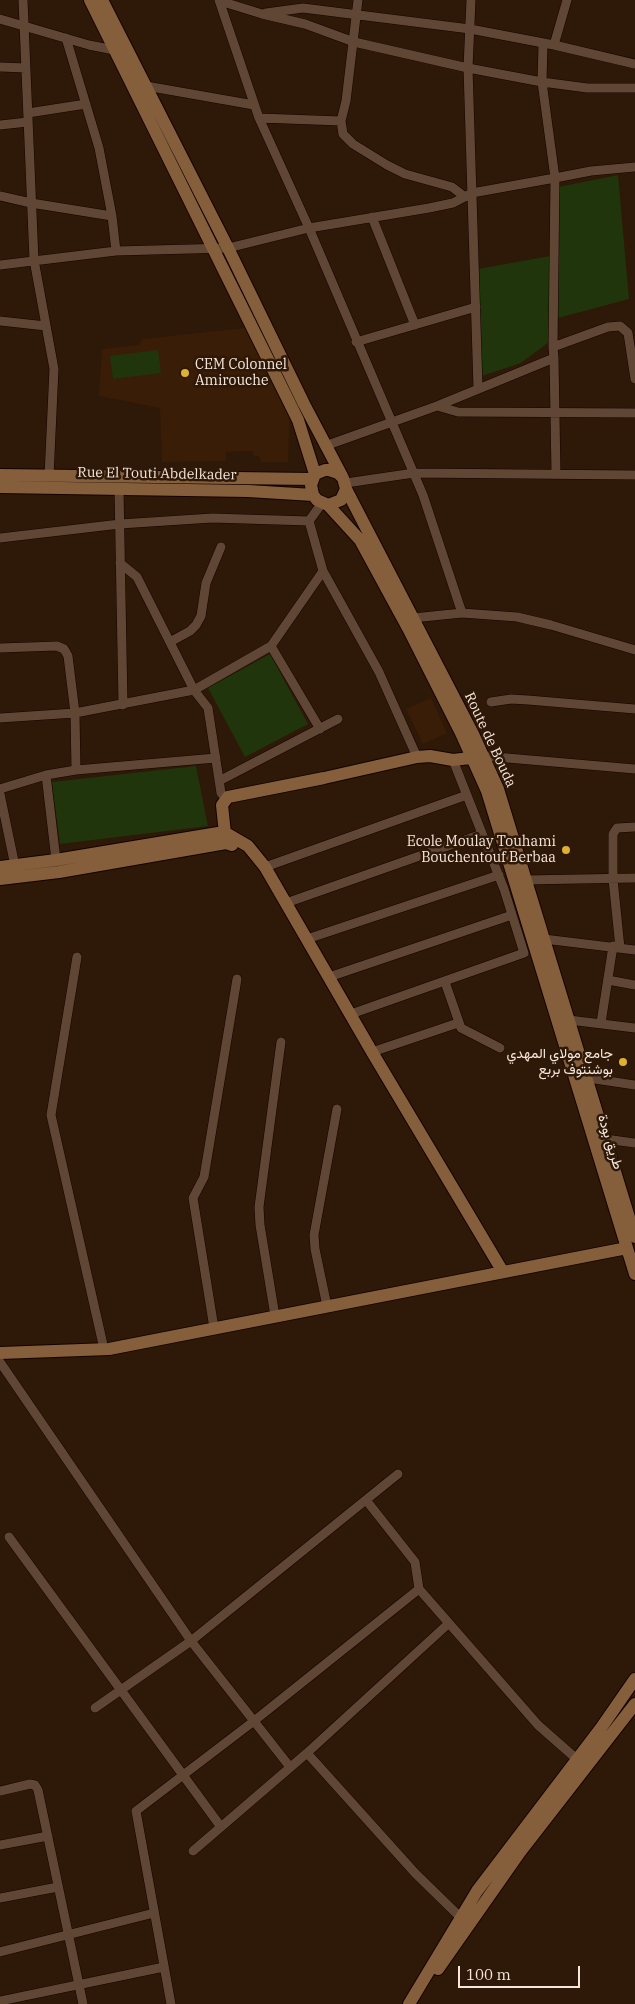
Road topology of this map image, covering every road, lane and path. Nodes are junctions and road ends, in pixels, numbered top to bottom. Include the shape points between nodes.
1 (23, 0) edge
2 (90, 0) edge
3 (102, 0) edge
4 (220, 0) edge
5 (358, 0) edge
6 (470, 0) edge
7 (567, 0) edge
8 (262, 14) junction
9 (357, 14) junction
10 (0, 19) edge
11 (25, 27) junction
12 (470, 29) junction
13 (66, 38) junction
14 (354, 42) junction
15 (542, 44) junction
16 (554, 45) junction
17 (119, 48) junction
18 (635, 64) edge
19 (0, 67) edge
20 (26, 68) junction
21 (468, 68) junction
22 (542, 82) junction
23 (146, 86) junction
24 (635, 88) edge
25 (86, 104) junction
26 (254, 105) junction
27 (28, 117) junction
28 (259, 118) junction
29 (341, 121) junction
30 (0, 125) edge
31 (635, 167) edge
32 (555, 178) junction
33 (469, 195) junction
34 (0, 196) edge
35 (31, 204) junction
36 (112, 216) junction
37 (372, 218) junction
38 (308, 228) junction
39 (228, 248) junction
40 (213, 249) junction
41 (116, 251) junction
42 (34, 260) junction
43 (0, 265) edge
44 (476, 307) junction
45 (0, 321) edge
46 (415, 325) junction
47 (46, 326) junction
48 (356, 342) junction
49 (553, 347) junction
50 (554, 358) junction
51 (635, 379) edge
52 (478, 388) junction
53 (437, 406) junction
54 (556, 412) junction
55 (635, 413) edge
56 (392, 421) junction
57 (325, 446) junction
58 (414, 473) junction
59 (556, 474) junction
60 (0, 475) edge
61 (635, 475) edge
62 (49, 476) junction
63 (314, 477) junction
64 (345, 483) junction
65 (0, 487) edge
66 (119, 489) junction
67 (321, 501) junction
68 (309, 521) junction
69 (120, 524) junction
70 (0, 538) edge
71 (221, 547) dead end
72 (120, 563) junction
73 (323, 571) junction
74 (462, 613) junction
75 (413, 618) junction
76 (170, 642) junction
77 (271, 646) junction
78 (0, 648) edge
79 (635, 650) edge
80 (194, 690) junction
81 (491, 702) dead end
82 (123, 705) junction
83 (635, 709) edge
84 (75, 713) junction
85 (0, 718) edge
86 (338, 719) dead end
87 (320, 729) junction
88 (417, 757) junction
89 (479, 757) junction
90 (216, 758) junction
91 (453, 760) junction
92 (635, 769) edge
93 (76, 770) junction
94 (46, 775) junction
95 (219, 781) junction
96 (0, 789) edge
97 (0, 794) edge
98 (468, 795) junction
99 (225, 798) junction
100 (635, 827) edge
101 (482, 834) junction
102 (225, 837) junction
103 (56, 860) junction
104 (15, 866) junction
105 (0, 867) edge
106 (265, 867) junction
107 (499, 875) junction
108 (635, 878) edge
109 (0, 879) edge
110 (613, 879) junction
111 (525, 880) junction
112 (286, 903) junction
113 (512, 915) junction
114 (307, 939) junction
115 (544, 939) junction
116 (616, 947) junction
117 (635, 950) edge
118 (76, 957) dead end
119 (329, 976) junction
120 (237, 979) dead end
121 (608, 980) junction
122 (445, 982) junction
123 (635, 985) edge
124 (351, 1014) junction
125 (556, 1019) joint
126 (569, 1020) junction
127 (458, 1023) junction
128 (601, 1023) junction
129 (635, 1028) edge
130 (281, 1042) dead end
131 (500, 1048) dead end
132 (372, 1052) junction
133 (588, 1078) junction
134 (635, 1085) edge
135 (337, 1109) dead end
136 (605, 1139) junction
137 (635, 1143) edge
138 (631, 1243) edge
139 (502, 1272) junction
140 (635, 1274) edge
141 (328, 1306) junction
142 (275, 1316) junction
143 (214, 1328) junction
144 (104, 1349) junction
145 (0, 1353) edge
146 (0, 1362) edge
147 (398, 1474) dead end
148 (366, 1500) junction
149 (10, 1537) dead end
150 (419, 1589) junction
151 (448, 1624) junction
152 (191, 1641) junction
153 (635, 1680) edge
154 (121, 1690) junction
155 (635, 1704) edge
156 (95, 1708) dead end
157 (254, 1722) junction
158 (307, 1753) junction
159 (582, 1763) junction
160 (290, 1767) junction
161 (183, 1774) junction
162 (0, 1790) edge
163 (221, 1827) junction
164 (48, 1836) junction
165 (0, 1845) edge
166 (193, 1851) dead end
167 (58, 1887) junction
168 (0, 1898) edge
169 (154, 1913) junction
170 (460, 1917) junction
171 (68, 1936) junction
172 (0, 1952) edge
173 (164, 1966) junction
174 (79, 1985) junction
175 (0, 2001) edge
176 (83, 2004) edge
177 (171, 2004) edge
178 (409, 2004) edge
179 (418, 2004) edge

1 - 11 street
2 - 17 main road
3 - 17 main road
4 - 8 street
4 - 26 street
5 - 9 street
6 - 12 street
7 - 16 street
8 - 9 street via 303,8
8 - 14 street via 305,24
9 - 12 street
9 - 14 street
10 - 11 street
11 - 13 street
11 - 20 street
12 - 15 street
12 - 21 street
13 - 17 street
13 - 25 street
14 - 21 street
14 - 29 street
15 - 16 street
15 - 22 street
16 - 18 street
17 - 23 main road, Route de Bouda
17 - 40 main road
19 - 20 street
20 - 27 street
21 - 22 street
21 - 33 street
22 - 24 street via 587,88
22 - 32 street
23 - 26 street
23 - 39 main road, Route de Bouda
25 - 27 street
25 - 36 street via 99,148
26 - 28 street
27 - 30 street
27 - 35 street
28 - 29 street
28 - 38 street
29 - 33 street via 341,130 346,138 387,165
31 - 32 street
32 - 33 street
32 - 49 street
33 - 37 street via 453,203
33 - 44 street
34 - 35 street
35 - 36 street
35 - 42 street
36 - 41 street
37 - 38 street
37 - 46 street
38 - 39 street
38 - 48 street
39 - 40 street
39 - 57 main road, Route de Bouda
40 - 41 street
40 - 63 main road via 298,420
41 - 42 street
42 - 43 street
42 - 47 street
44 - 46 street
44 - 52 street
45 - 47 street
46 - 48 street
47 - 62 street via 54,368
48 - 56 street
49 - 50 street
49 - 51 street via 608,327 620,326 628,333
50 - 52 street
50 - 54 street
52 - 53 street
53 - 54 street via 458,412
53 - 56 street
54 - 55 street
54 - 59 street
56 - 57 street
56 - 58 street
57 - 64 main road, Route de Bouda
58 - 59 street
58 - 64 street
58 - 74 street
59 - 61 street
60 - 62 main road, Rue El Touti Abdelkader
62 - 63 main road, Rue El Touti Abdelkader
63 - 64 main road via 329,470 338,472
63 - 67 main road
64 - 67 main road via 341,500
64 - 75 main road, Route de Bouda
65 - 66 main road, Rue El Touti Abdelkader
66 - 67 main road, Rue El Touti Abdelkader via 248,491
66 - 69 street
67 - 68 street
67 - 89 main road, Route de Bouda via 360,540
68 - 69 street via 212,518
68 - 73 street
69 - 70 street
69 - 72 street
71 - 76 street via 206,583 201,616 190,631
72 - 76 street via 137,577
72 - 82 street
73 - 77 street
73 - 88 street via 379,672
74 - 75 street
74 - 79 street via 517,617
75 - 89 main road, Route de Bouda
76 - 80 street
77 - 80 street
77 - 87 street
78 - 84 street via 58,646 64,649 68,656
80 - 82 street
80 - 90 street via 208,708
81 - 83 street via 511,699
82 - 84 street
84 - 85 street
84 - 93 street
86 - 87 street
87 - 95 street
88 - 91 main road
88 - 99 main road
89 - 91 main road
89 - 92 street
89 - 111 main road, Route de Bouda via 498,789
89 - 125 main road, Route de Bouda
90 - 93 street
90 - 95 street
91 - 98 street
93 - 94 street
94 - 96 street
94 - 103 street
95 - 99 street
97 - 104 street
98 - 101 street
98 - 106 street
99 - 102 main road via 222,804
100 - 110 street via 614,831
101 - 107 street
101 - 112 street
102 - 103 main road
102 - 106 main road via 238,838 255,852
102 - 109 main road via 58,872
103 - 104 main road
104 - 105 main road
106 - 112 main road
107 - 113 street
107 - 114 street
108 - 110 street
110 - 111 street
110 - 116 street
111 - 115 main road, Route de Bouda
112 - 114 main road
113 - 119 street
113 - 122 street via 523,954
114 - 119 main road
115 - 116 street
115 - 126 main road, Route de Bouda
116 - 117 street
116 - 121 street
118 - 144 street via 51,1115
119 - 124 main road
120 - 143 street via 204,1177 193,1198
121 - 123 street
121 - 128 street
122 - 124 street
122 - 127 street
124 - 132 main road
125 - 138 main road, طريق بودة
126 - 128 street
126 - 133 main road, طريق بودة
127 - 131 street
127 - 132 street
128 - 129 street
130 - 142 street via 259,1207
132 - 139 main road
133 - 134 street
133 - 136 main road, طريق بودة
135 - 141 street via 314,1234
136 - 137 street
136 - 138 main road, طريق بودة
138 - 139 main road
138 - 140 main road, طريق بودة
139 - 141 main road
141 - 142 main road
142 - 143 main road
143 - 144 main road
144 - 145 main road
146 - 152 street
147 - 148 street
148 - 150 street via 415,1562
148 - 152 street
149 - 154 street
150 - 151 street
150 - 157 street
151 - 158 street
151 - 159 street via 538,1724
152 - 154 street
152 - 157 street
153 - 159 main road
154 - 156 street
154 - 161 street
155 - 159 main road
157 - 160 street
157 - 161 street
158 - 160 street
158 - 170 street via 415,1873
159 - 170 main road via 477,1891
159 - 179 main road via 442,1962
160 - 163 street
161 - 163 street
161 - 169 street via 136,1811
162 - 164 street via 35,1785
163 - 166 street
164 - 165 street
164 - 167 street
167 - 168 street
167 - 171 street
169 - 171 street
169 - 173 street
170 - 178 main road
171 - 172 street
171 - 174 street
173 - 174 street
173 - 177 street
174 - 175 street
174 - 176 street

